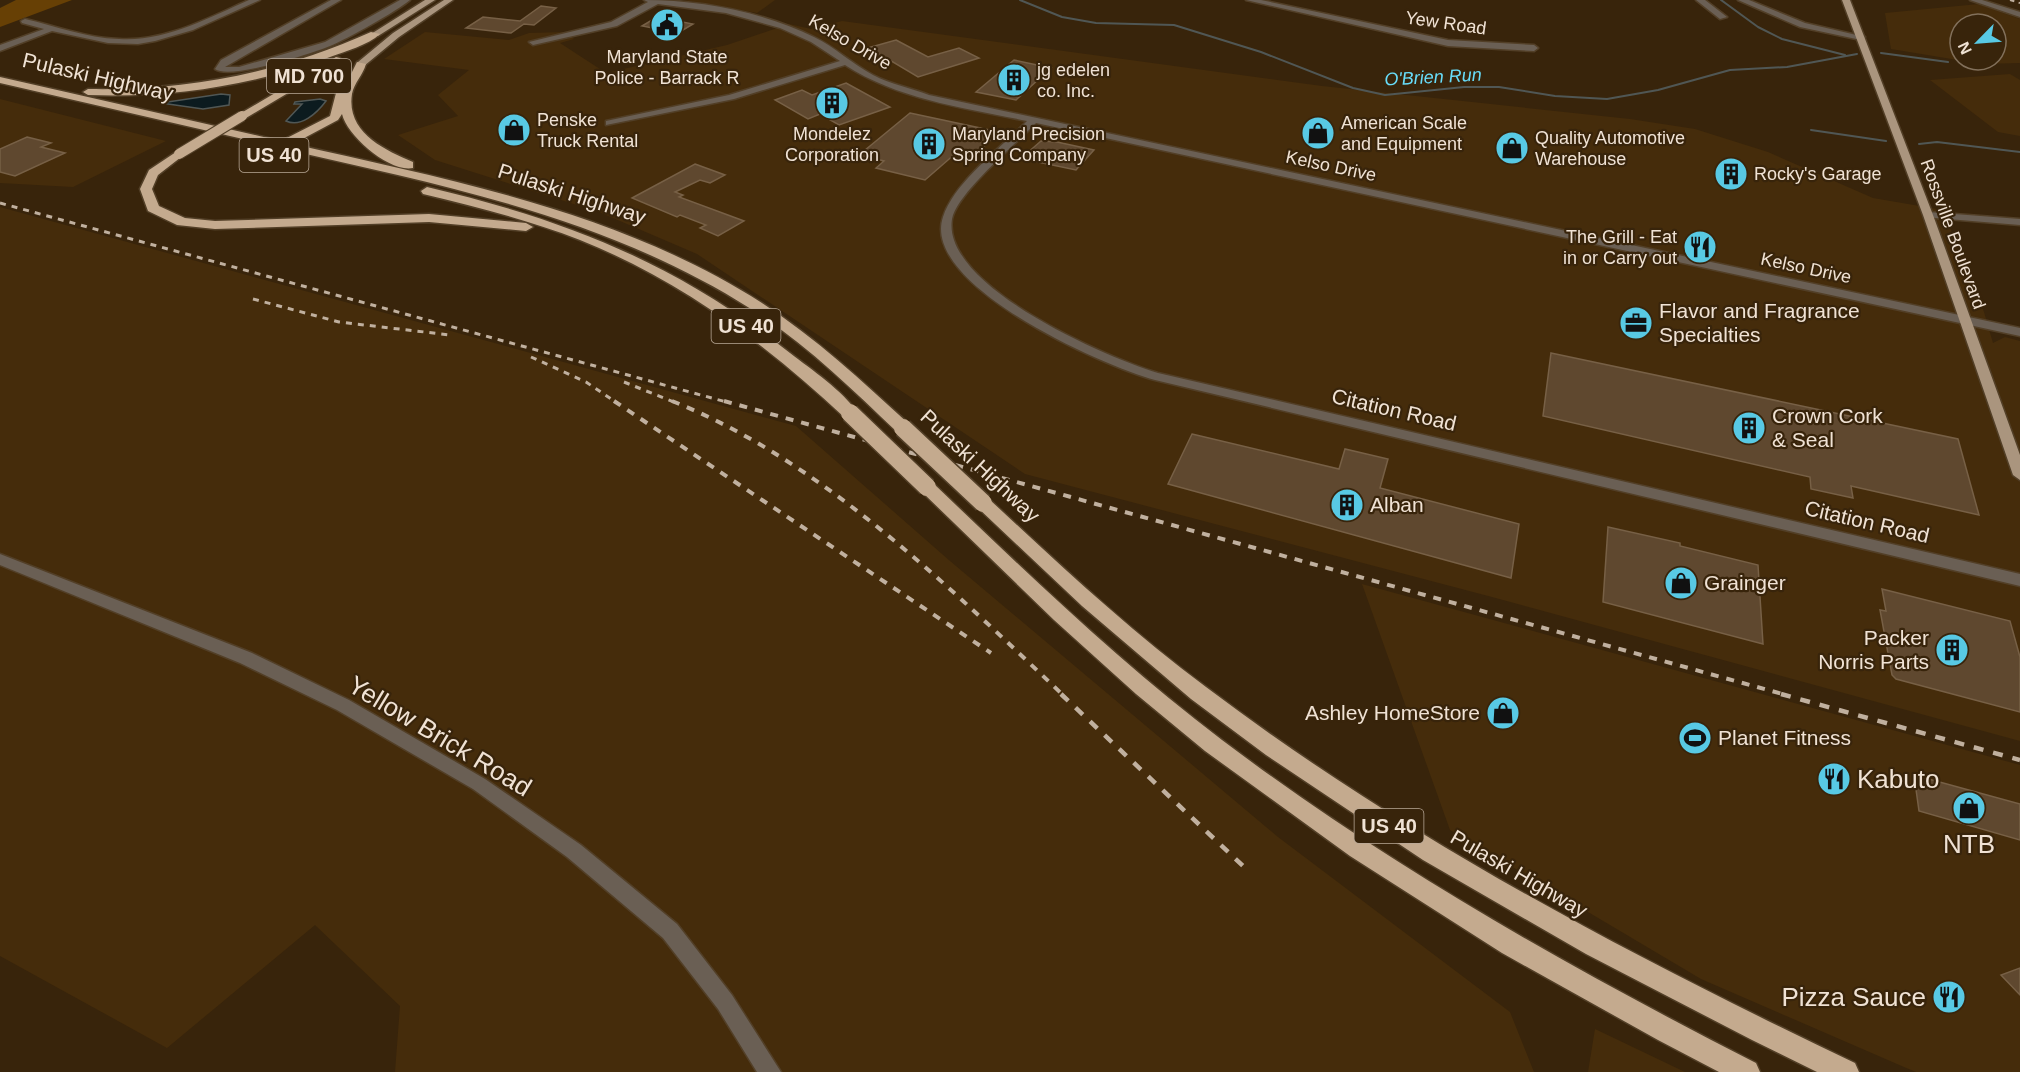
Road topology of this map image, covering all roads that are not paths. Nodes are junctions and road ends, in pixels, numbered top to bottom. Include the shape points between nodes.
1 (256, 0) edge
2 (337, 0) edge
3 (383, 0) edge
4 (430, 0) edge
5 (449, 0) edge
6 (652, 0) edge
7 (1250, 0) edge
8 (1700, 0) edge
9 (1742, 0) edge
10 (1974, 0) edge
11 (403, 1) edge
12 (1849, 2) edge
13 (2020, 15) edge
14 (1723, 17) dead end
15 (25, 21) dead end
16 (53, 28) junction
17 (375, 34) junction
18 (1861, 37) junction
19 (533, 42) dead end
20 (0, 48) edge
21 (1534, 48) dead end
22 (844, 62) junction
23 (361, 64) junction
24 (0, 80) edge
25 (35, 88) junction
26 (0, 91) edge
27 (1034, 120) junction
28 (609, 123) dead end
29 (282, 145) junction
30 (266, 153) junction
31 (478, 190) junction
32 (1928, 215) junction
33 (2020, 222) edge
34 (631, 239) junction
35 (610, 248) junction
36 (1965, 320) junction
37 (2020, 332) edge
38 (2020, 475) edge
39 (0, 559) edge
40 (2020, 580) edge
41 (770, 1072) edge
42 (1747, 1072) edge
43 (1846, 1072) edge

1 - 16 street via 172,35 150,40 107,40
2 - 11 street via 225,62 219,69 239,70 321,47
3 - 11 street
4 - 17 main road, MD 700
5 - 23 main road, MD 700
6 - 19 street via 610,26
6 - 22 street, Kelso Drive via 783,26 814,40
7 - 21 street, Yew Road via 1448,43
8 - 14 street
9 - 18 street via 1803,25
10 - 13 street
12 - 18 main road, Rossville Boulevard
15 - 16 street
16 - 20 street
17 - 25 highway via 307,62 211,85 133,93
17 - 35 highway, MD 700, bridge via 153,173 146,189 153,208 182,222 215,225 459,219 519,226
18 - 32 main road, Rossville Boulevard
22 - 27 street, Kelso Drive via 908,92
22 - 28 street via 725,99
23 - 29 highway, MD 700 via 344,86 334,118
23 - 31 highway via 346,105 363,140 388,157
24 - 25 highway, Pulaski Highway / US 40
25 - 29 highway, Pulaski Highway / US 40
26 - 30 highway, Pulaski Highway / US 40
27 - 36 street, Kelso Drive
27 - 40 street, Citation Road via 951,207 945,233 954,255 974,276 1024,314 1075,345 1155,376
29 - 30 highway
29 - 31 highway, Pulaski Highway / US 40
30 - 35 highway, Pulaski Highway / US 40 via 498,208
31 - 34 highway, Pulaski Highway / US 40 via 546,208
32 - 33 street
32 - 36 main road, Rossville Boulevard
34 - 35 highway
34 - 43 highway, Pulaski Highway / US 40, bridge via 699,271 761,309 824,356 1149,653 1347,800 1594,947
35 - 42 highway, Pulaski Highway / US 40, bridge via 738,320 795,363 1142,688 1266,784 1491,933
36 - 37 street, Kelso Drive
36 - 38 main road, Rossville Boulevard
39 - 41 street, Yellow Brick Road via 246,658 343,705 479,784 574,851 670,931 725,1002

